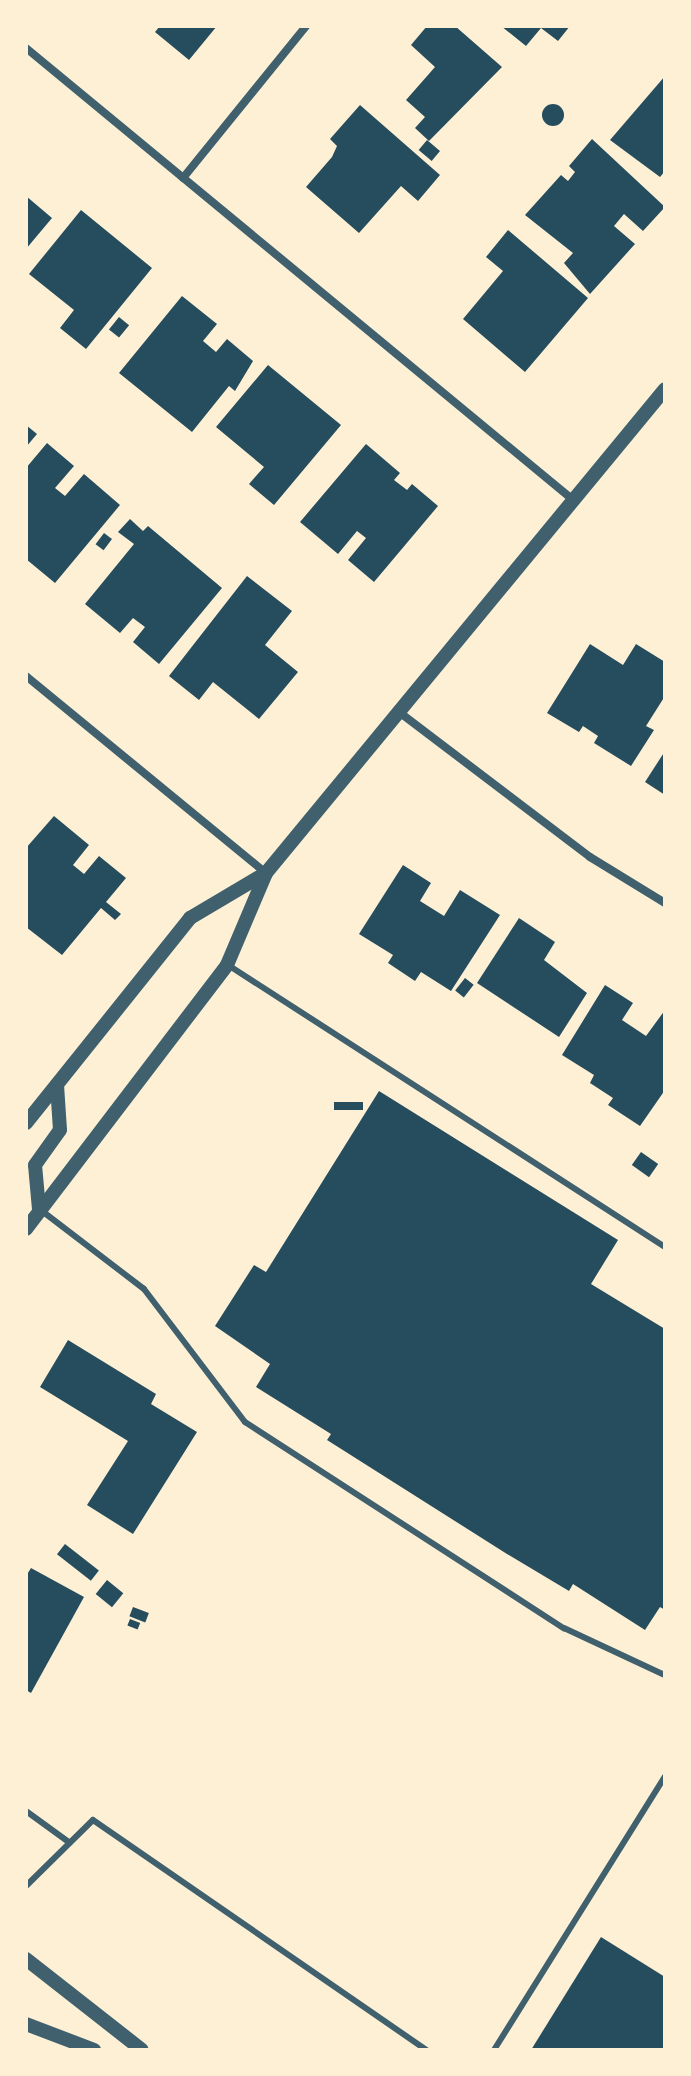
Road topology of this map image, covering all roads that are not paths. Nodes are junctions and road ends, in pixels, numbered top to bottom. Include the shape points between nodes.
1 (306, 26) edge
2 (26, 48) edge
3 (183, 178) junction
4 (665, 389) edge
5 (572, 499) junction
6 (26, 676) edge
7 (399, 712) junction
8 (266, 873) junction
9 (665, 903) edge
10 (227, 965) junction
11 (57, 1085) junction
12 (26, 1123) edge
13 (39, 1209) junction
14 (26, 1229) edge
15 (665, 1247) edge
16 (665, 1675) edge
17 (665, 1776) edge
18 (26, 1811) edge
19 (70, 1843) junction
20 (26, 1886) edge
21 (26, 1959) edge
22 (26, 2024) edge
23 (94, 2050) edge
24 (142, 2050) edge
25 (426, 2050) edge
26 (494, 2050) edge

1 - 3 street
2 - 3 street
3 - 5 street
4 - 5 street
5 - 7 street
6 - 8 street
7 - 8 street
7 - 9 street via 577,848
8 - 10 street
8 - 11 street via 190,918
10 - 13 street
10 - 15 lane
11 - 12 street
11 - 13 street via 60,1130 35,1165
13 - 14 street
13 - 16 lane via 144,1289 245,1422 564,1628
17 - 26 lane
18 - 19 lane
19 - 20 lane
19 - 25 lane via 93,1820
21 - 24 street
22 - 23 street

